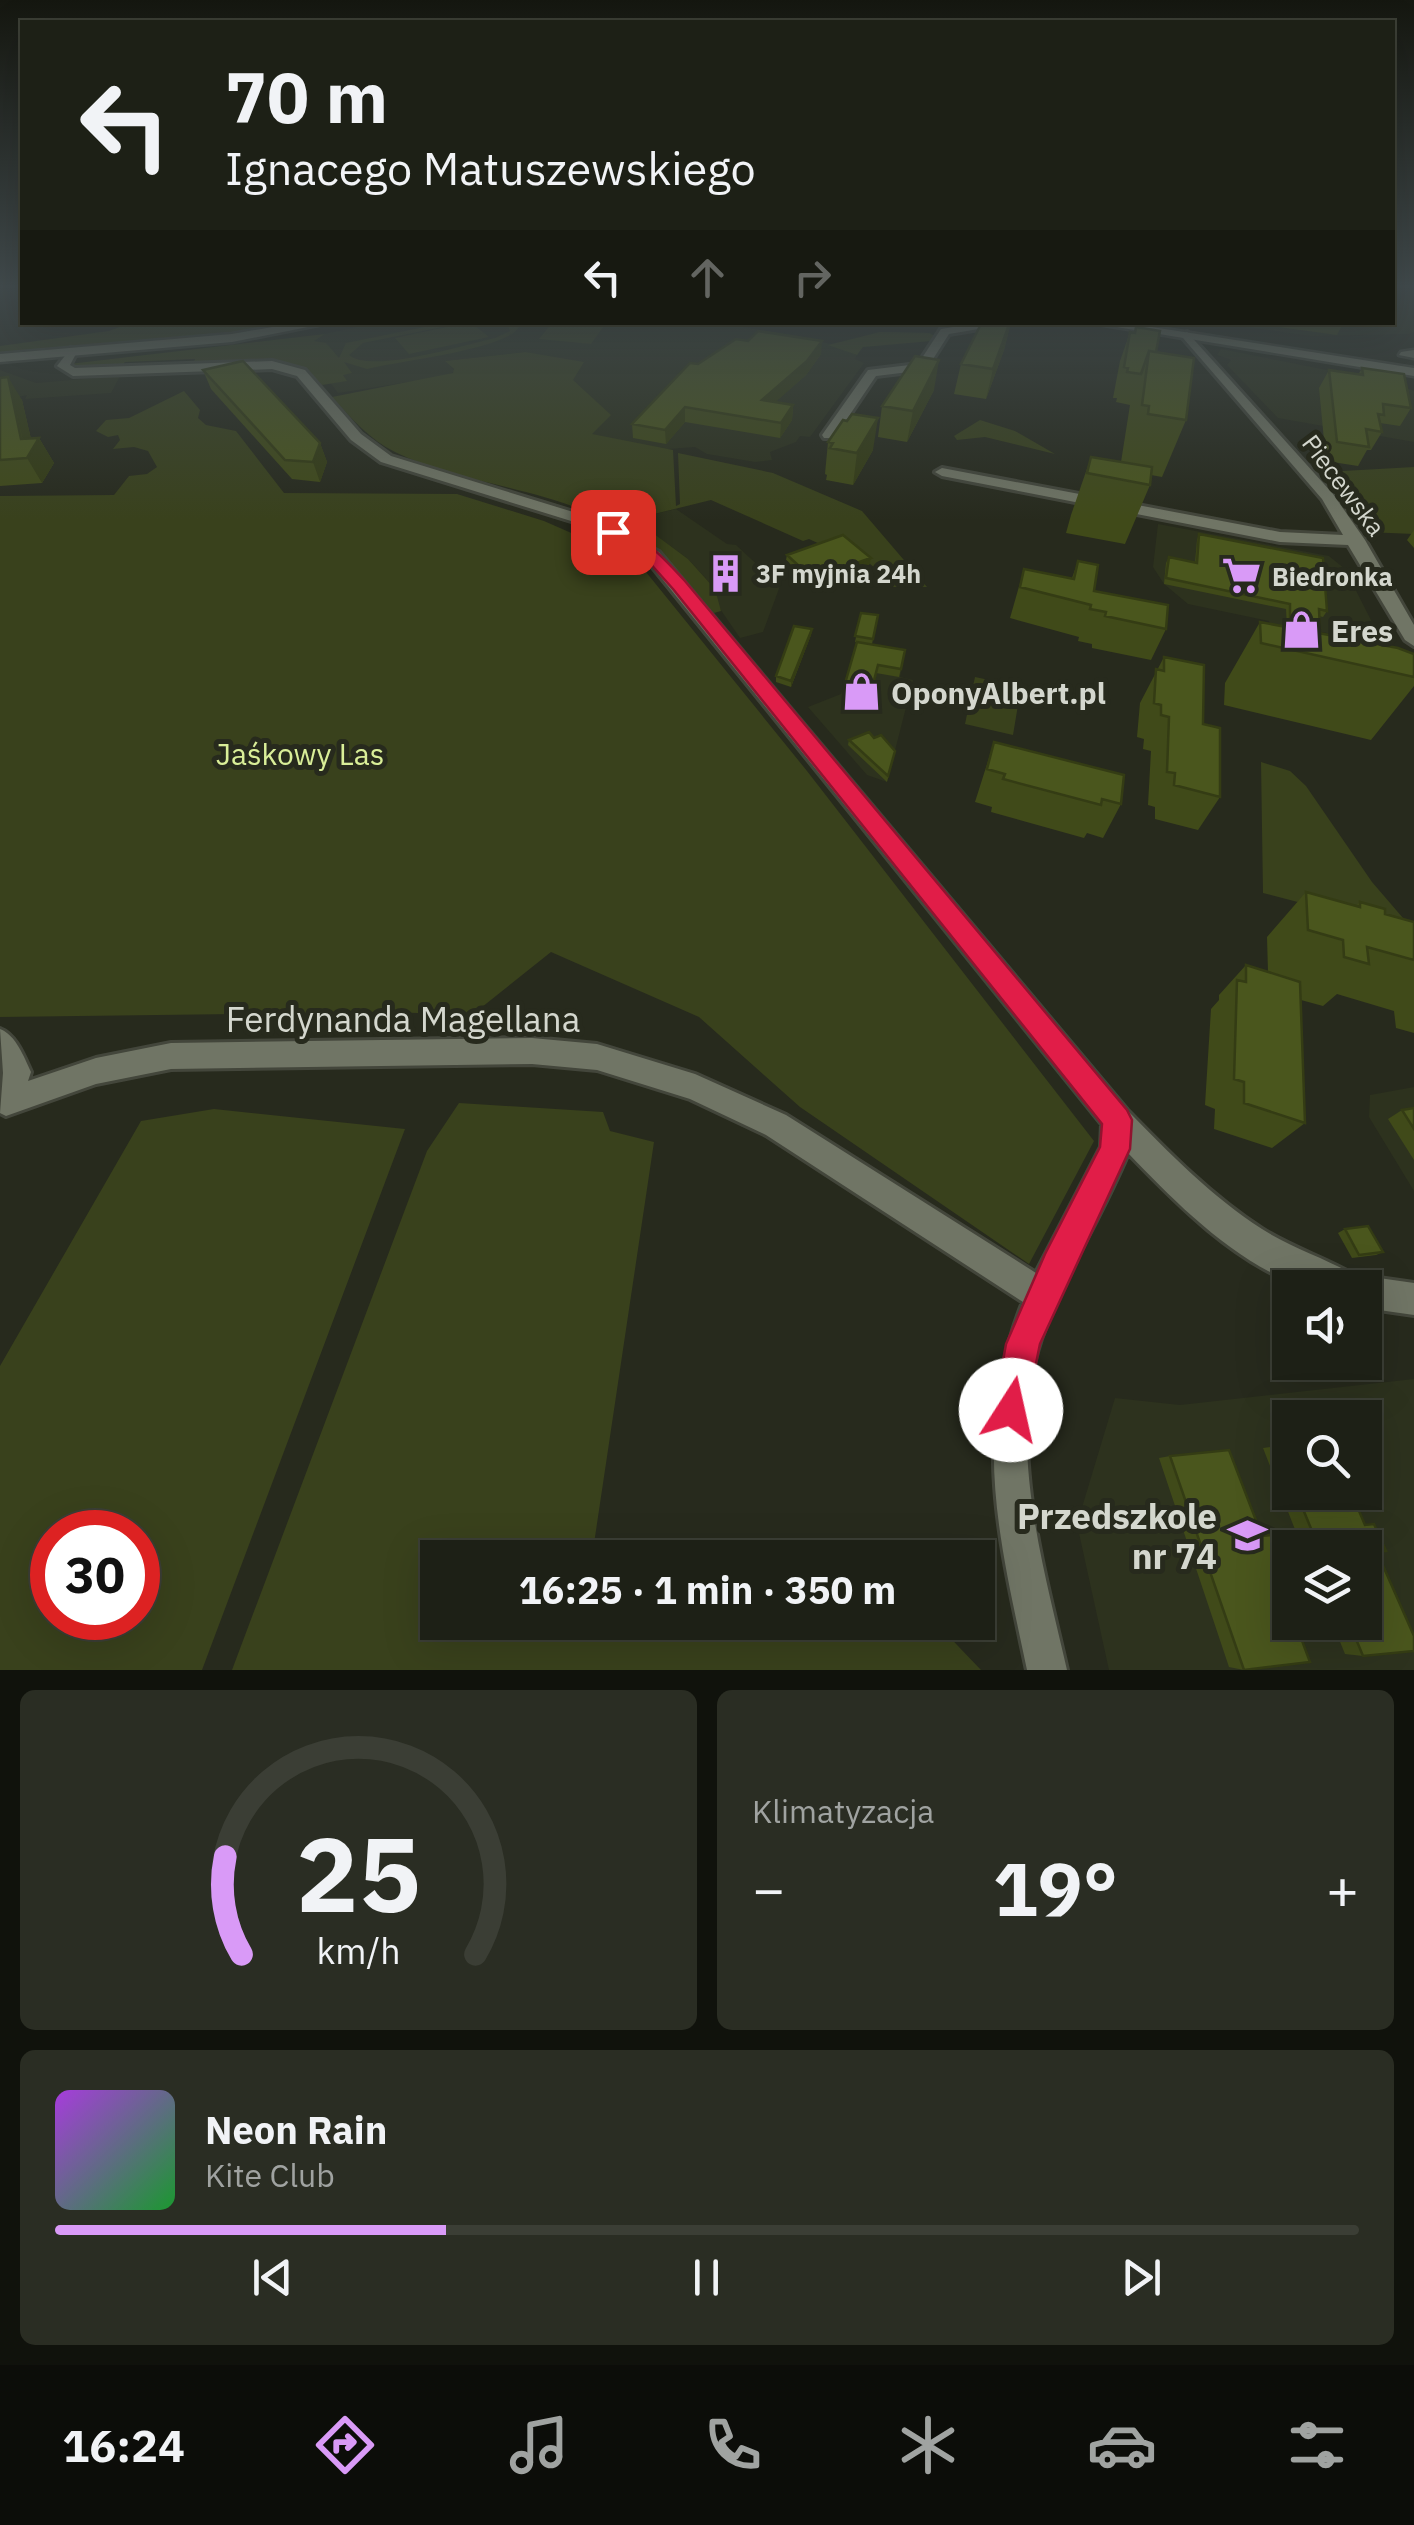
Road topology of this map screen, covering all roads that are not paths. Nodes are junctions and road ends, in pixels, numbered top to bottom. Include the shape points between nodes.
1 (66, 365) edge
2 (924, 365) edge
3 (1210, 365) edge
4 (1377, 365) edge
5 (1414, 372) edge
6 (829, 435) edge
7 (942, 472) dead end
8 (1357, 540) junction
9 (1414, 640) edge
10 (0, 1041) edge
11 (3, 1100) edge
12 (1117, 1120) junction
13 (1305, 1270) edge
14 (1382, 1294) edge
15 (1042, 1295) junction
16 (1414, 1298) edge
17 (1047, 1670) edge

1 - 12 street via 80,372 294,368 356,437 386,459 590,522 653,556
2 - 6 street via 872,373
3 - 8 street, Piecewska via 1328,497
4 - 5 street
7 - 8 street via 1263,534
8 - 9 street, Piecewska
10 - 11 street, Ferdynanda Magellana via 17,1072
11 - 15 street, Ferdynanda Magellana via 171,1056 532,1050 596,1057 695,1088 776,1125
12 - 13 street via 1220,1221
12 - 15 street via 1115,1149
14 - 16 street
15 - 17 street via 1023,1344 1011,1410 1014,1520

